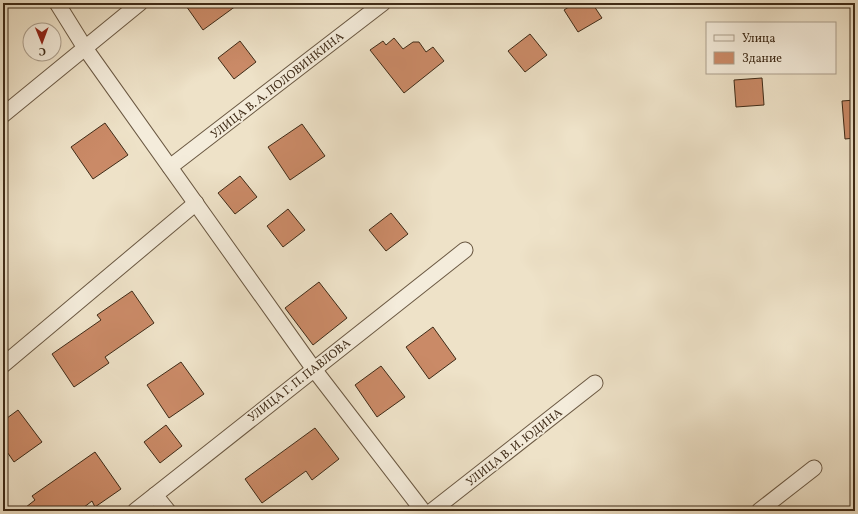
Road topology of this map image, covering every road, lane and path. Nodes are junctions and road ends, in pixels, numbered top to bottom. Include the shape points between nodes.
1 (58, 3) edge
2 (140, 3) edge
3 (383, 3) edge
4 (85, 48) junction
5 (3, 115) edge
6 (170, 167) junction
7 (196, 203) junction
8 (465, 250) dead end
9 (3, 365) edge
10 (313, 368) junction
11 (595, 383) dead end
12 (814, 468) dead end
13 (155, 495) junction
14 (135, 511) edge
15 (168, 511) edge
16 (423, 511) edge
17 (432, 511) edge
18 (759, 511) edge

1 - 4 street
2 - 4 street
3 - 6 street, УЛИЦА В. А. ПОЛОВИНКИНА
4 - 5 street
4 - 6 street
6 - 7 street
7 - 9 street
7 - 10 street
8 - 10 street, УЛИЦА Г. П. ПАВЛОВА
10 - 13 street, УЛИЦА Г. П. ПАВЛОВА
10 - 16 street
11 - 17 street, УЛИЦА В. И. ЮДИНА
12 - 18 street
13 - 14 street, УЛИЦА Г. П. ПАВЛОВА
13 - 15 street

